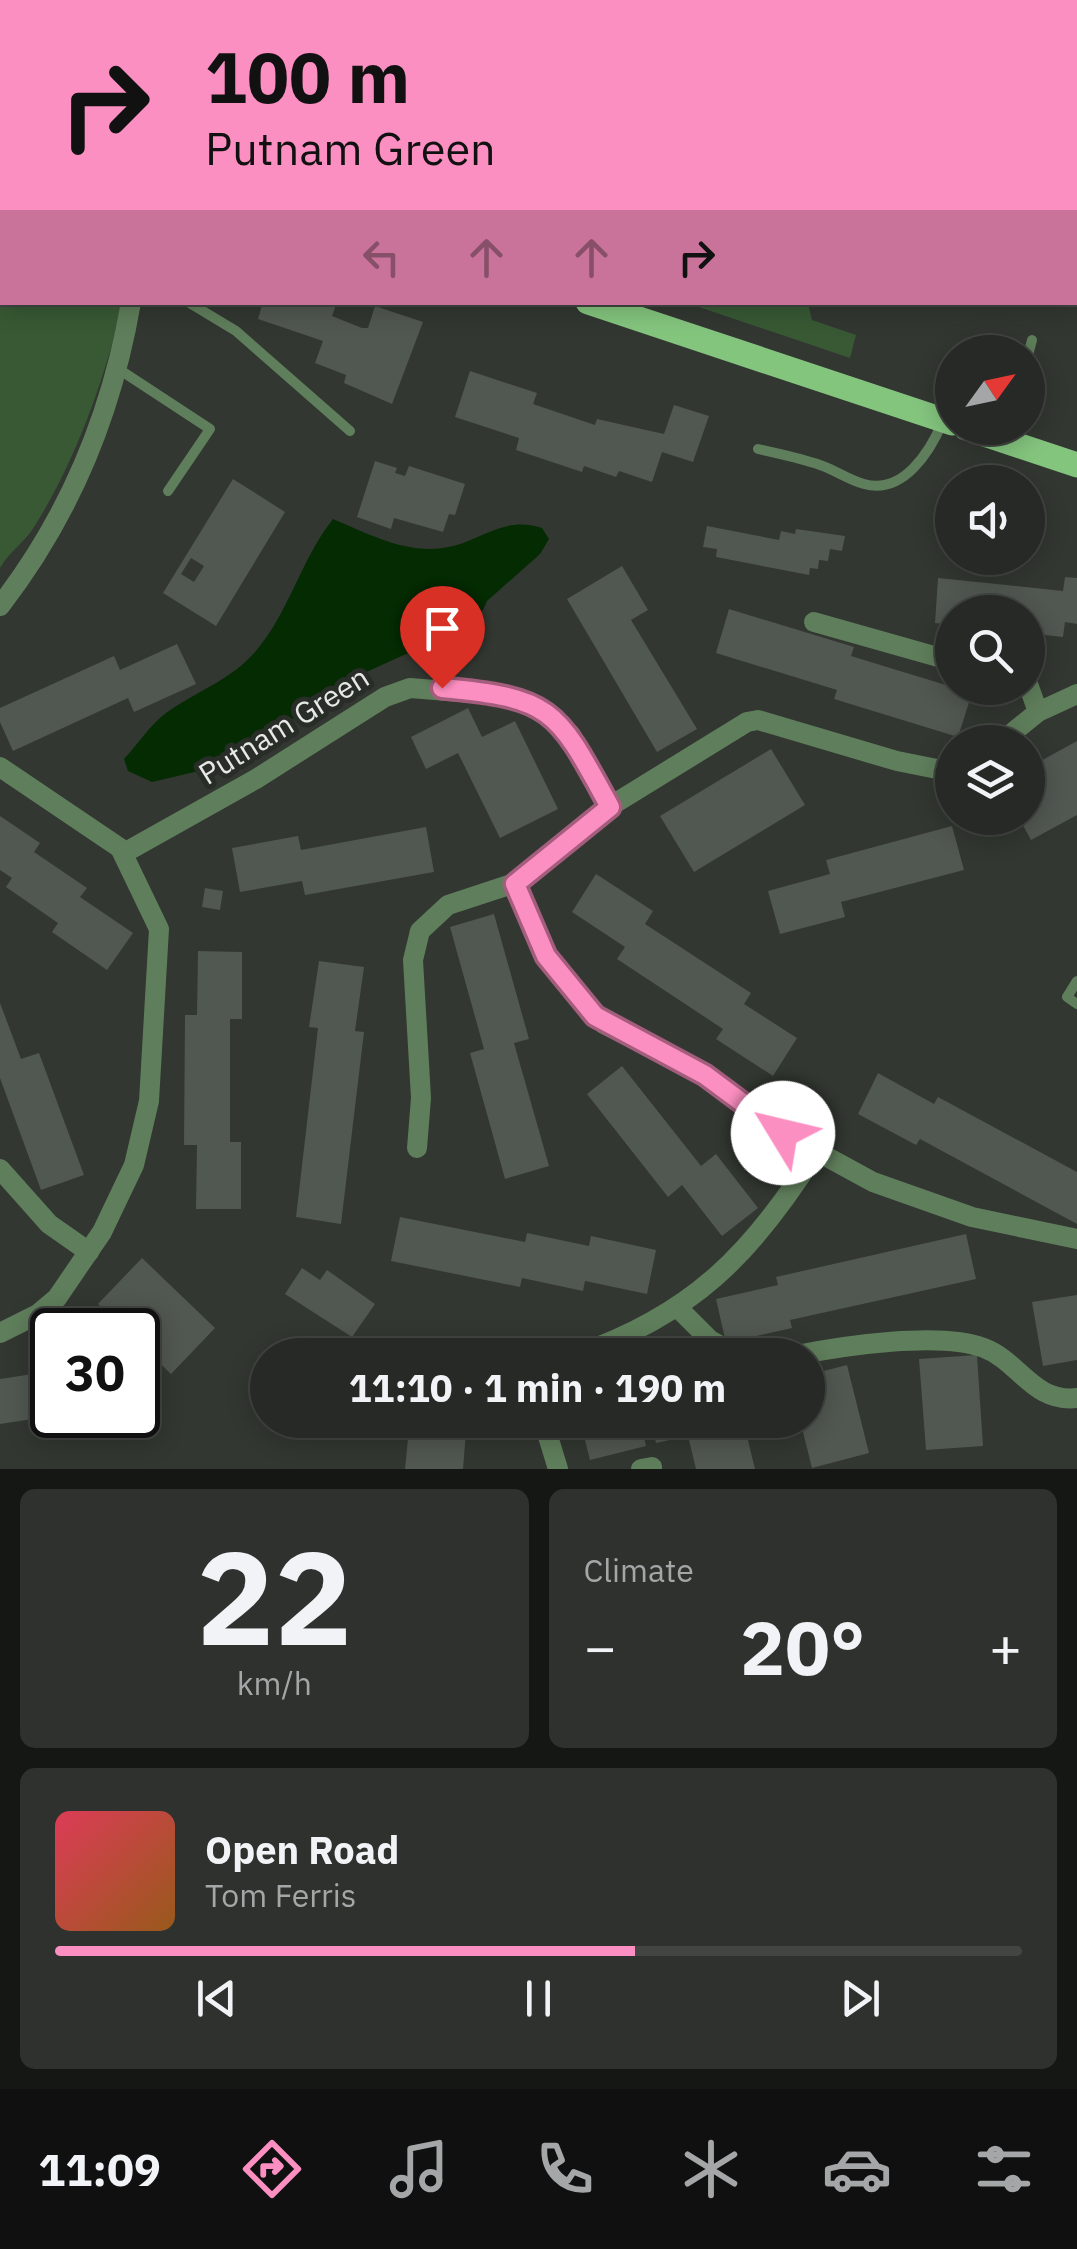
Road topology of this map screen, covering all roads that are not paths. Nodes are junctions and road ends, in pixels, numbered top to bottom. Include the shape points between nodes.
1 (131, 305) edge
2 (203, 305) edge
3 (597, 305) edge
4 (120, 370) junction
5 (935, 418) edge
6 (350, 431) dead end
7 (935, 444) edge
8 (1031, 445) edge
9 (758, 449) dead end
10 (1077, 465) edge
11 (168, 491) dead end
12 (3, 594) edge
13 (814, 622) dead end
14 (935, 655) edge
15 (1077, 694) edge
16 (1036, 705) edge
17 (1038, 712) junction
18 (1022, 725) edge
19 (0, 767) edge
20 (935, 769) edge
21 (610, 807) junction
22 (124, 854) junction
23 (515, 884) junction
24 (1077, 981) edge
25 (1077, 1004) edge
26 (417, 1148) dead end
27 (816, 1152) junction
28 (0, 1168) edge
29 (1077, 1239) edge
30 (89, 1252) junction
31 (678, 1308) junction
32 (0, 1333) edge
33 (613, 1338) edge
34 (708, 1338) edge
35 (825, 1350) edge
36 (1077, 1398) edge
37 (547, 1438) edge
38 (558, 1469) edge

1 - 4 street
2 - 6 lane
3 - 5 main road
4 - 11 lane via 210,428
4 - 12 street via 56,519
7 - 9 lane via 886,486
8 - 10 main road
13 - 14 street
15 - 17 street
16 - 17 street
17 - 18 street
19 - 22 street
20 - 21 street via 758,720
21 - 22 street, Putnam Green via 571,735 543,709 510,696 410,688
21 - 23 street
22 - 30 street via 159,929 149,1101 134,1165
23 - 26 street via 440,909 416,942
23 - 27 street via 546,956 595,1016 705,1075
24 - 25 lane via 1067,997
27 - 29 street via 896,1192
27 - 31 street via 742,1254
28 - 30 street via 49,1224
30 - 32 street via 46,1308
31 - 33 street
31 - 34 street
35 - 36 street via 860,1343 978,1346 1038,1390
37 - 38 street

